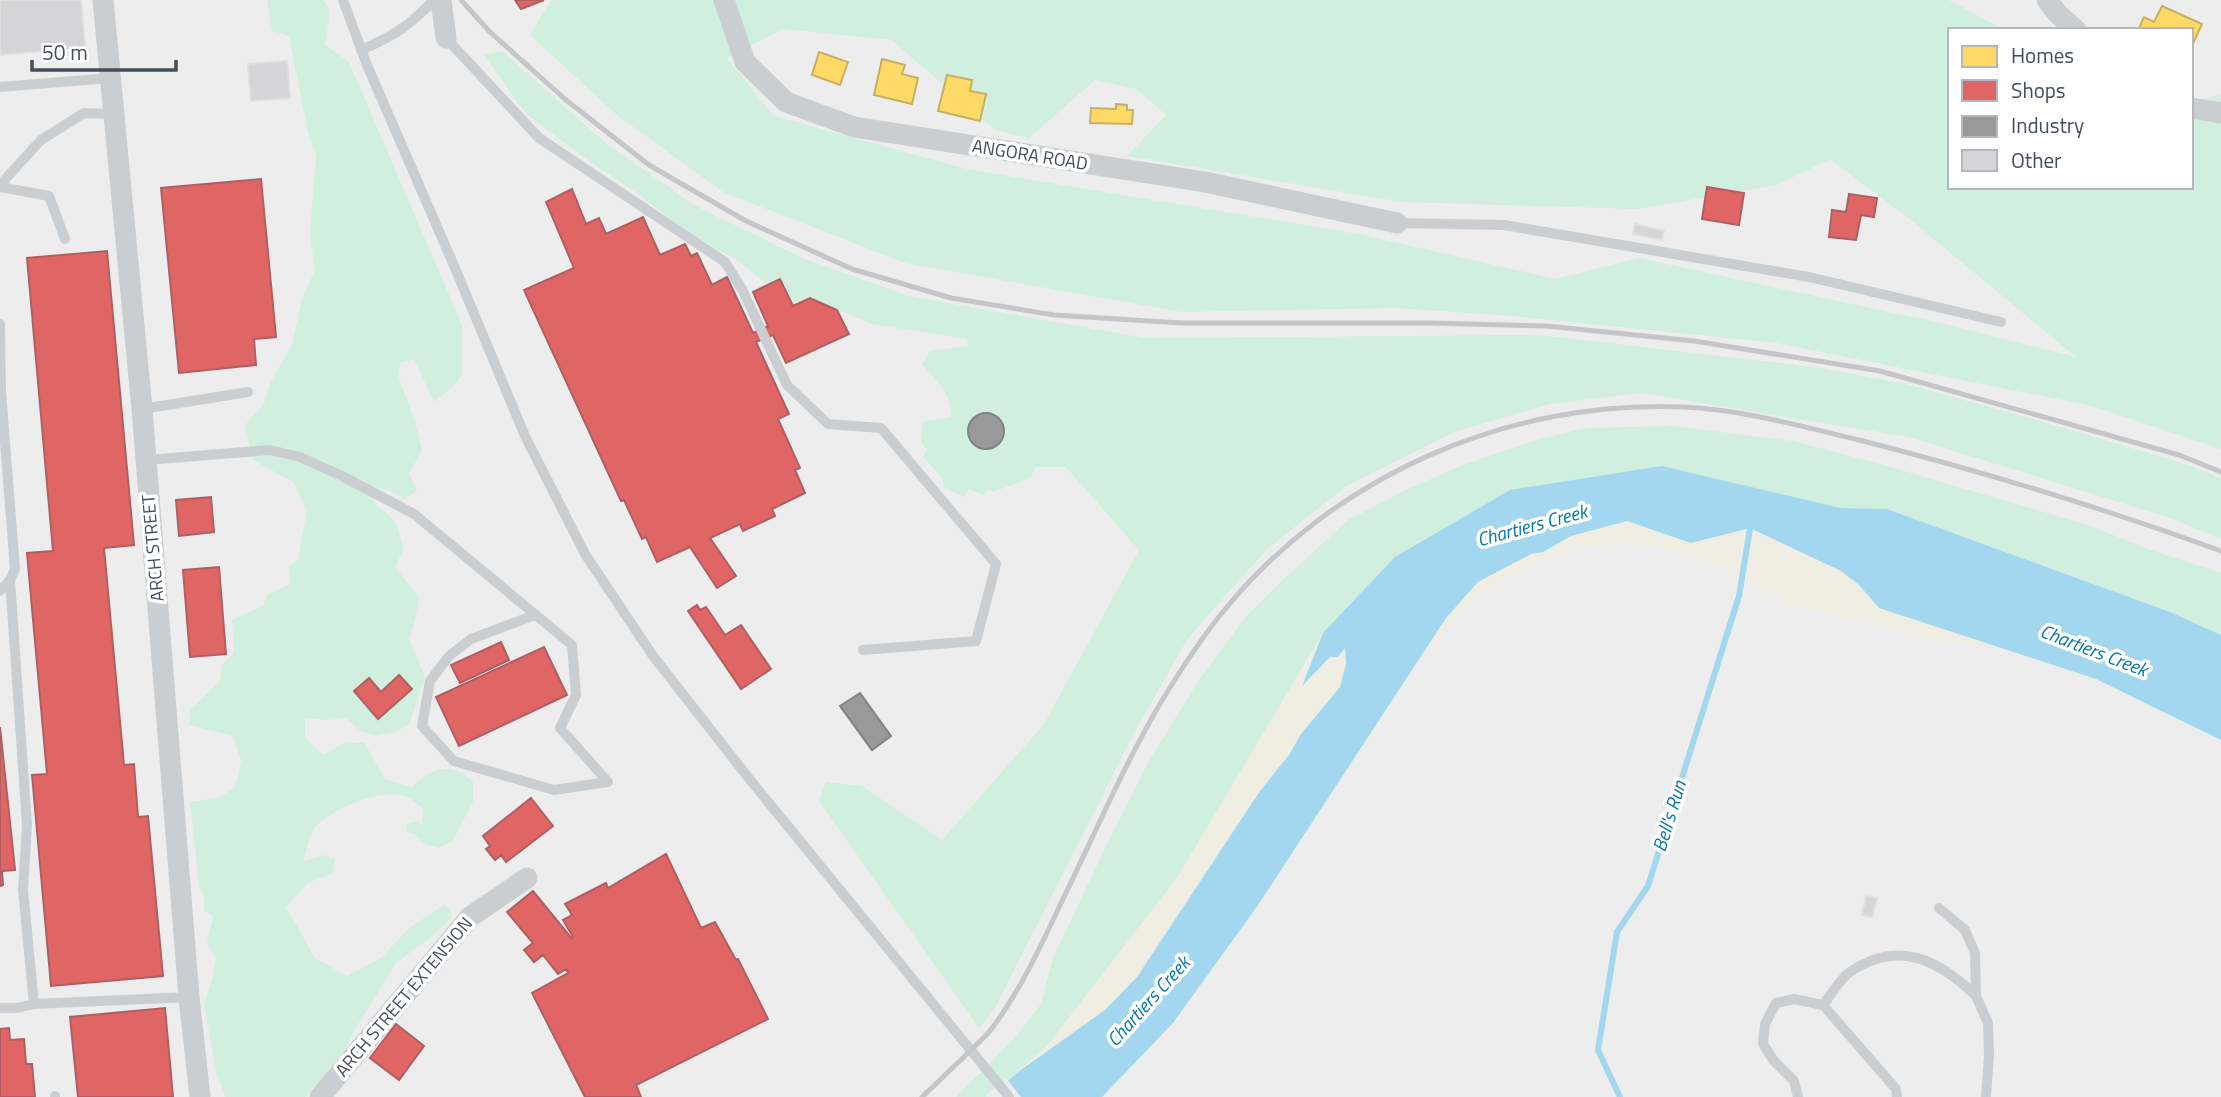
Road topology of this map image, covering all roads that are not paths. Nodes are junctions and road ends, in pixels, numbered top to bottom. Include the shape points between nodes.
1 (103, 0) edge
2 (342, 0) edge
3 (434, 0) edge
4 (441, 0) edge
5 (724, 0) edge
6 (2047, 0) edge
7 (2074, 28) edge
8 (446, 38) joint
9 (361, 50) junction
10 (111, 78) junction
11 (0, 87) edge
12 (2193, 108) edge
13 (2221, 113) edge
14 (114, 114) junction
15 (0, 186) edge
16 (1397, 223) joint
17 (65, 239) dead end
18 (2001, 322) dead end
19 (0, 324) edge
20 (248, 392) dead end
21 (142, 409) junction
22 (146, 460) junction
23 (10, 580) junction
24 (0, 591) edge
25 (536, 615) junction
26 (863, 650) dead end
27 (527, 878) dead end
28 (1939, 908) dead end
29 (1976, 996) junction
30 (189, 997) junction
31 (34, 1004) junction
32 (1823, 1005) junction
33 (0, 1008) edge
34 (201, 1097) edge
35 (320, 1097) edge
36 (1009, 1097) edge
37 (1798, 1097) edge
38 (1897, 1097) edge
39 (1986, 1097) edge

1 - 10 street, ARCH STREET
2 - 9 lane
3 - 9 lane via 406,27
4 - 8 street
5 - 16 street, ANGORA ROAD via 745,62 786,102 853,127 1205,182
6 - 7 street
8 - 26 lane via 538,138 724,262 742,289 787,384 828,424 881,428 996,564 976,641
9 - 36 lane via 525,436 585,554 653,656
10 - 11 lane
10 - 14 street, ARCH STREET
12 - 13 street
14 - 15 lane via 84,113 51,133
14 - 21 street, ARCH STREET
15 - 17 lane via 49,196
16 - 18 lane via 1504,225 1810,277
19 - 23 lane via 15,569
20 - 21 lane
21 - 22 street, ARCH STREET
22 - 25 lane via 270,450 300,457 414,514
22 - 30 street, ARCH STREET
23 - 24 lane
23 - 31 lane via 27,825 23,890
25 - 25 lane via 572,645 576,695 560,728 608,782 554,790 454,761 422,726 430,681 449,656 471,639
27 - 35 street, ARCH STREET EXTENSION via 470,917
28 - 29 lane via 1965,930 1975,953
29 - 32 lane via 1956,976 1930,961 1879,957 1848,973
29 - 39 lane via 1988,1023
30 - 31 lane
30 - 34 street, ARCH STREET
31 - 33 lane
32 - 37 lane via 1794,999 1776,1003 1765,1024 1763,1044 1794,1081
32 - 38 lane via 1896,1089

